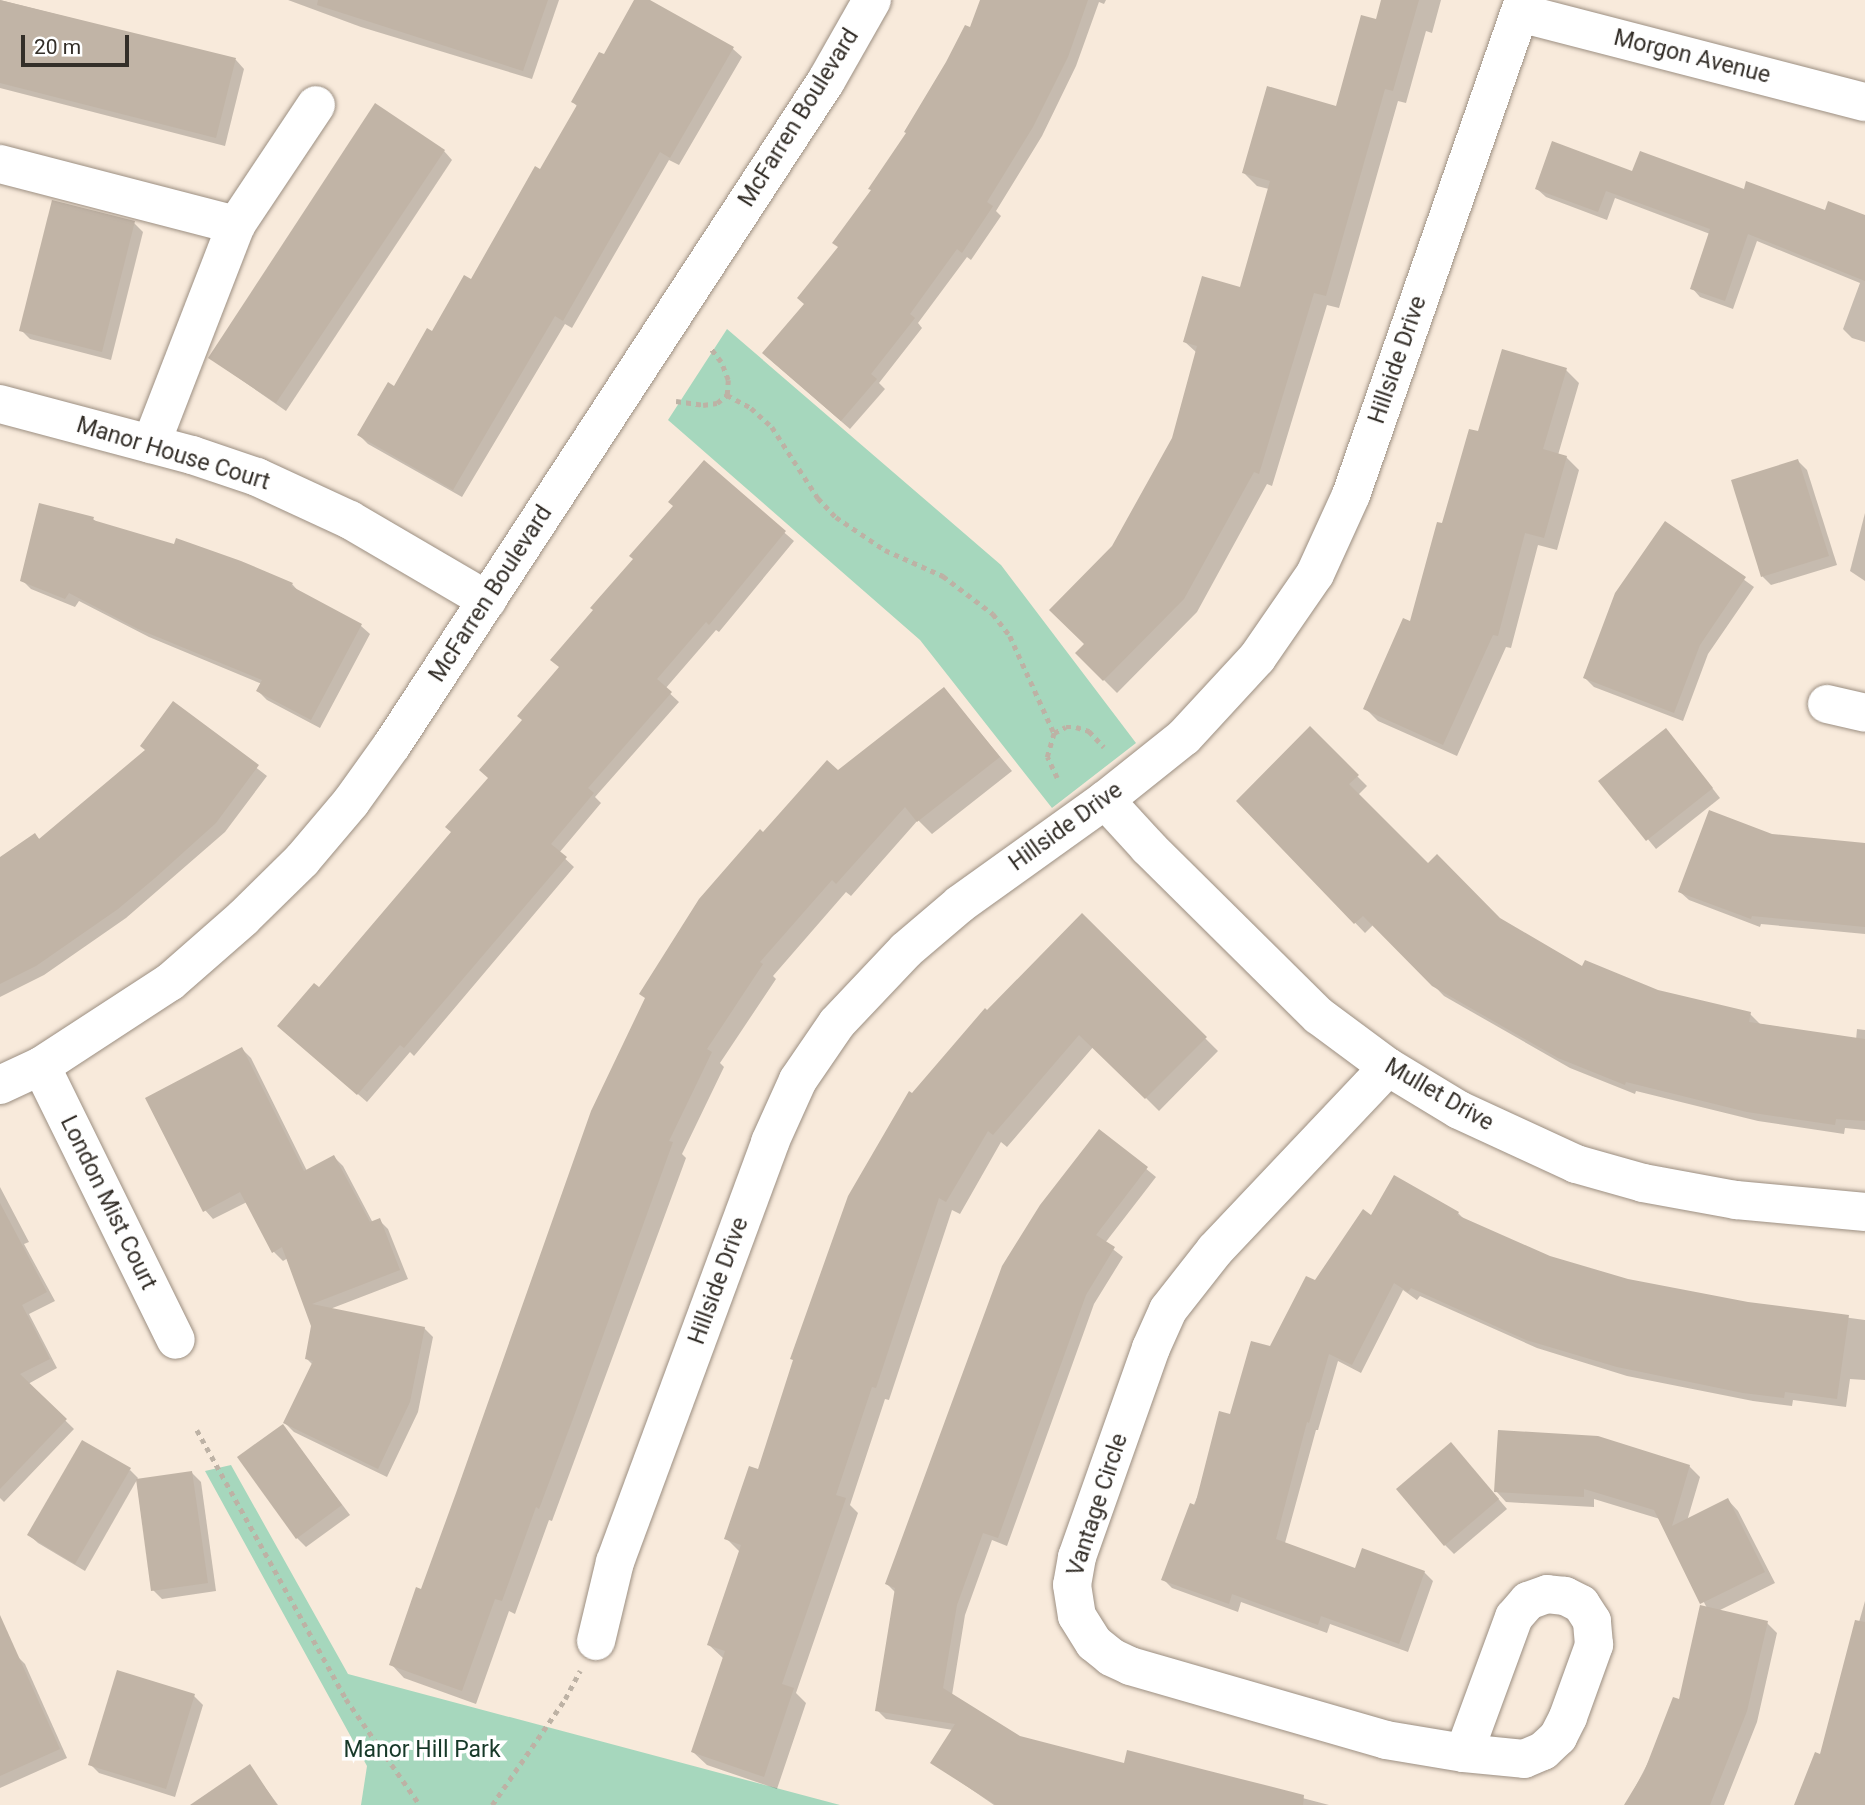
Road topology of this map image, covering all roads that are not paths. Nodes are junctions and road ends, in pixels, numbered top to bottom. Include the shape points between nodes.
1 (872, 0) edge
2 (1522, 6) edge
3 (1865, 102) edge
4 (316, 105) dead end
5 (0, 164) edge
6 (236, 225) junction
7 (0, 404) edge
8 (151, 444) junction
9 (487, 600) junction
10 (1827, 704) dead end
11 (1865, 713) edge
12 (1105, 800) junction
13 (41, 1066) junction
14 (1388, 1067) junction
15 (0, 1084) edge
16 (1865, 1212) edge
17 (176, 1340) dead end
18 (596, 1641) road end
19 (1464, 1753) dead end

1 - 9 street, McFarren Boulevard via 826,81
2 - 3 street, Morgon Avenue
2 - 12 street, Hillside Drive via 1351,495 1315,574 1281,627 1216,703 1159,758
4 - 6 street
5 - 6 street
6 - 8 street
7 - 8 street, Manor House Court
8 - 9 street, Manor House Court via 257,477 304,497
9 - 13 street, McFarren Boulevard via 378,764 302,860 170,982
10 - 11 street
12 - 14 street, Mullet Drive via 1319,1016
12 - 18 street, Hillside Drive via 960,904 906,950 837,1023 798,1080 770,1142 615,1562
13 - 15 street, McFarren Boulevard
13 - 17 street, London Mist Court
14 - 16 street, Mullet Drive via 1459,1110 1576,1164 1643,1183 1736,1200
14 - 19 street, Vantage Circle via 1215,1250 1168,1310 1077,1557 1072,1586 1077,1616 1094,1643 1130,1666 1386,1740

